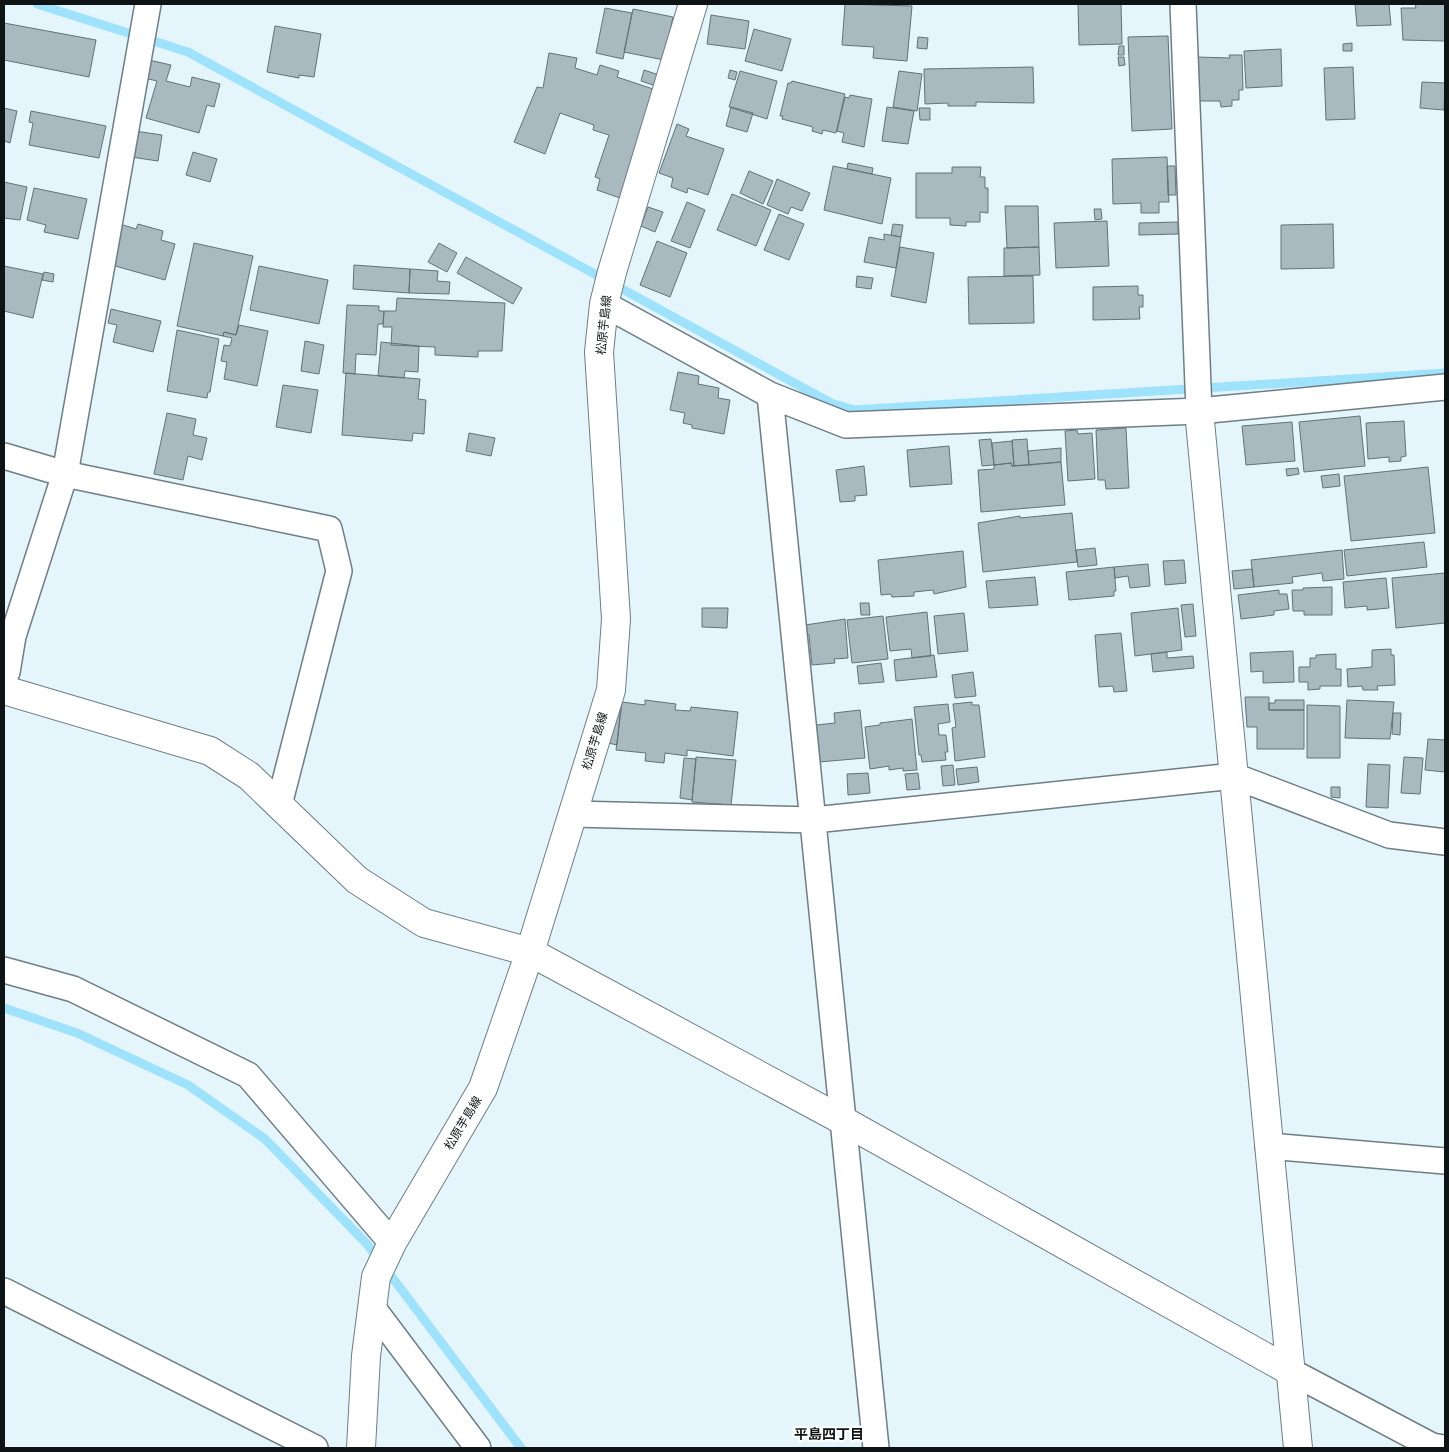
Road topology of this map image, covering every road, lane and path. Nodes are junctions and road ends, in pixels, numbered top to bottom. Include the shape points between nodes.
1 (148, 4) edge
2 (693, 4) edge
3 (1183, 4) edge
4 (608, 288) junction
5 (1445, 386) edge
6 (770, 395) junction
7 (1198, 398) junction
8 (4, 456) edge
9 (64, 474) junction
10 (4, 678) edge
11 (4, 690) edge
12 (1234, 776) junction
13 (279, 805) junction
14 (573, 814) junction
15 (814, 820) junction
16 (1445, 842) edge
17 (530, 952) junction
18 (4, 970) edge
19 (842, 1120) junction
20 (1268, 1146) junction
21 (1445, 1161) edge
22 (390, 1247) junction
23 (4, 1291) edge
24 (372, 1307) junction
25 (1290, 1371) junction
26 (316, 1448) edge
27 (361, 1448) edge
28 (478, 1448) edge
29 (876, 1448) edge
30 (1298, 1448) edge
31 (1444, 1448) edge

1 - 9 street
2 - 4 street, 松原芋島線
3 - 7 street
4 - 6 street
4 - 14 street, 松原芋島線 via 599,352 615,628 611,690
5 - 7 street
6 - 7 street via 846,425
6 - 15 street
7 - 12 street
8 - 9 street
9 - 10 street via 13,636
9 - 13 street via 329,529 340,571
11 - 13 street via 210,751 249,776
12 - 15 street
12 - 16 street via 1389,835
12 - 20 street
13 - 17 street via 357,880 424,923
14 - 15 street
14 - 17 street, 松原芋島線
15 - 19 street
17 - 19 street
17 - 22 street, 松原芋島線 via 483,1088
18 - 22 street via 73,989 248,1075
19 - 25 street
19 - 29 street
20 - 21 street
20 - 25 street
22 - 24 street, 松原芋島線 via 376,1277
23 - 26 street
24 - 27 street, 松原芋島線
24 - 28 street
25 - 30 street
25 - 31 street via 1432,1446

